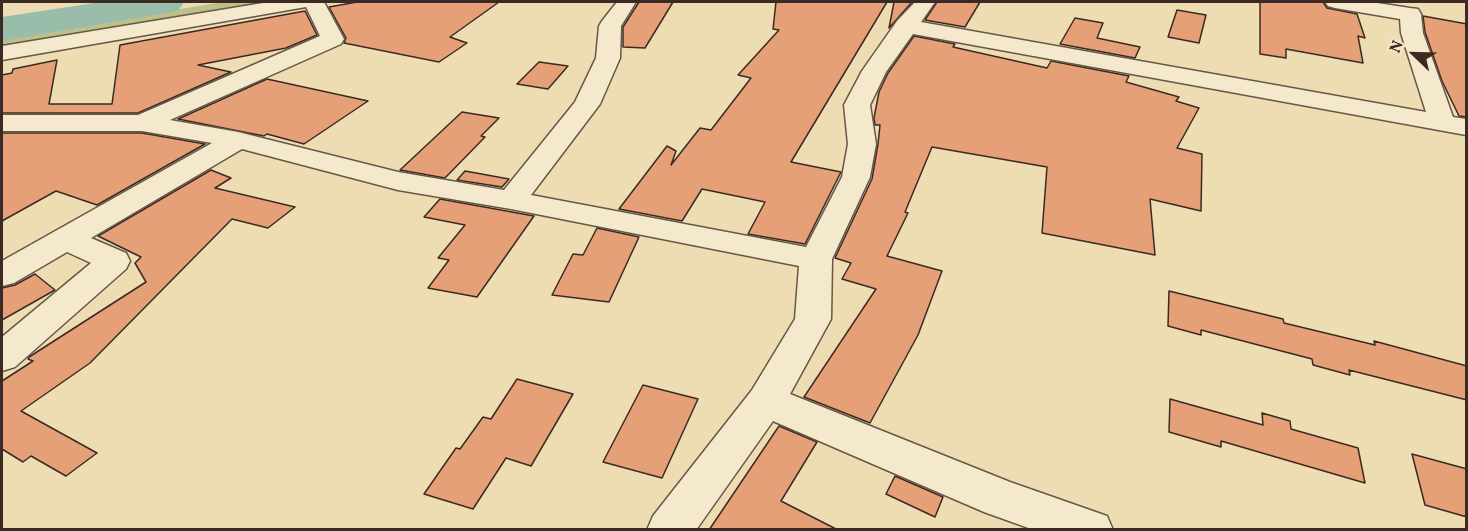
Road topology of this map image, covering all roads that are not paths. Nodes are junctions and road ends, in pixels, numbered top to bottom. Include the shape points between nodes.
1 (301, 2) edge
2 (314, 2) edge
3 (924, 2) edge
4 (1335, 2) edge
5 (627, 3) dead end
6 (905, 26) junction
7 (2, 53) edge
8 (1442, 122) junction
9 (2, 123) edge
10 (142, 123) junction
11 (1467, 127) edge
12 (238, 140) junction
13 (511, 200) junction
14 (64, 238) junction
15 (816, 259) junction
16 (2, 275) edge
17 (2, 357) edge
18 (766, 401) junction
19 (669, 530) edge
20 (1091, 530) edge

1 - 7 street
2 - 10 street via 333,39
3 - 6 street
4 - 8 street via 1410,14 1412,33
5 - 13 street via 610,26 608,58 586,104
6 - 8 street
6 - 15 street via 874,71 857,105 862,144 856,177
8 - 11 street
9 - 10 street
10 - 12 street
12 - 13 street via 398,181
12 - 14 street
13 - 15 street
14 - 16 street
14 - 17 street via 114,261
15 - 18 street via 813,319
18 - 19 street
18 - 20 street via 1000,498

